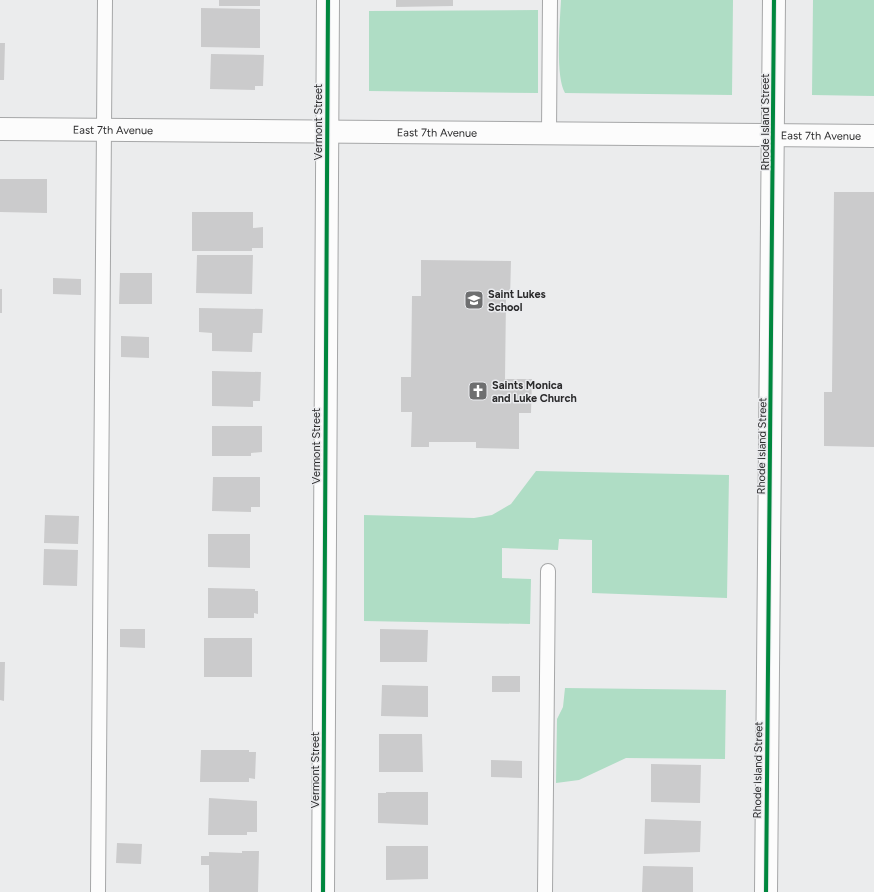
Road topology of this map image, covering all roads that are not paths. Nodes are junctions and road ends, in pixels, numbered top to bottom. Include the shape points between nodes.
1 (105, 0) edge
2 (328, 0) edge
3 (550, 0) edge
4 (774, 0) edge
5 (0, 128) edge
6 (104, 130) junction
7 (327, 132) junction
8 (549, 132) junction
9 (774, 134) junction
10 (874, 136) edge
11 (548, 571) dead end
12 (98, 892) edge
13 (323, 892) edge
14 (545, 892) edge
15 (766, 892) edge

1 - 6 lane
2 - 7 street, Vermont Street
3 - 8 lane
4 - 9 street, Rhode Island Street
5 - 6 street, East 7th Avenue
6 - 7 street, East 7th Avenue
6 - 12 lane
7 - 8 street, East 7th Avenue
7 - 13 street, Vermont Street
8 - 9 street, East 7th Avenue
9 - 10 street, East 7th Avenue
9 - 15 street, Rhode Island Street
11 - 14 lane

